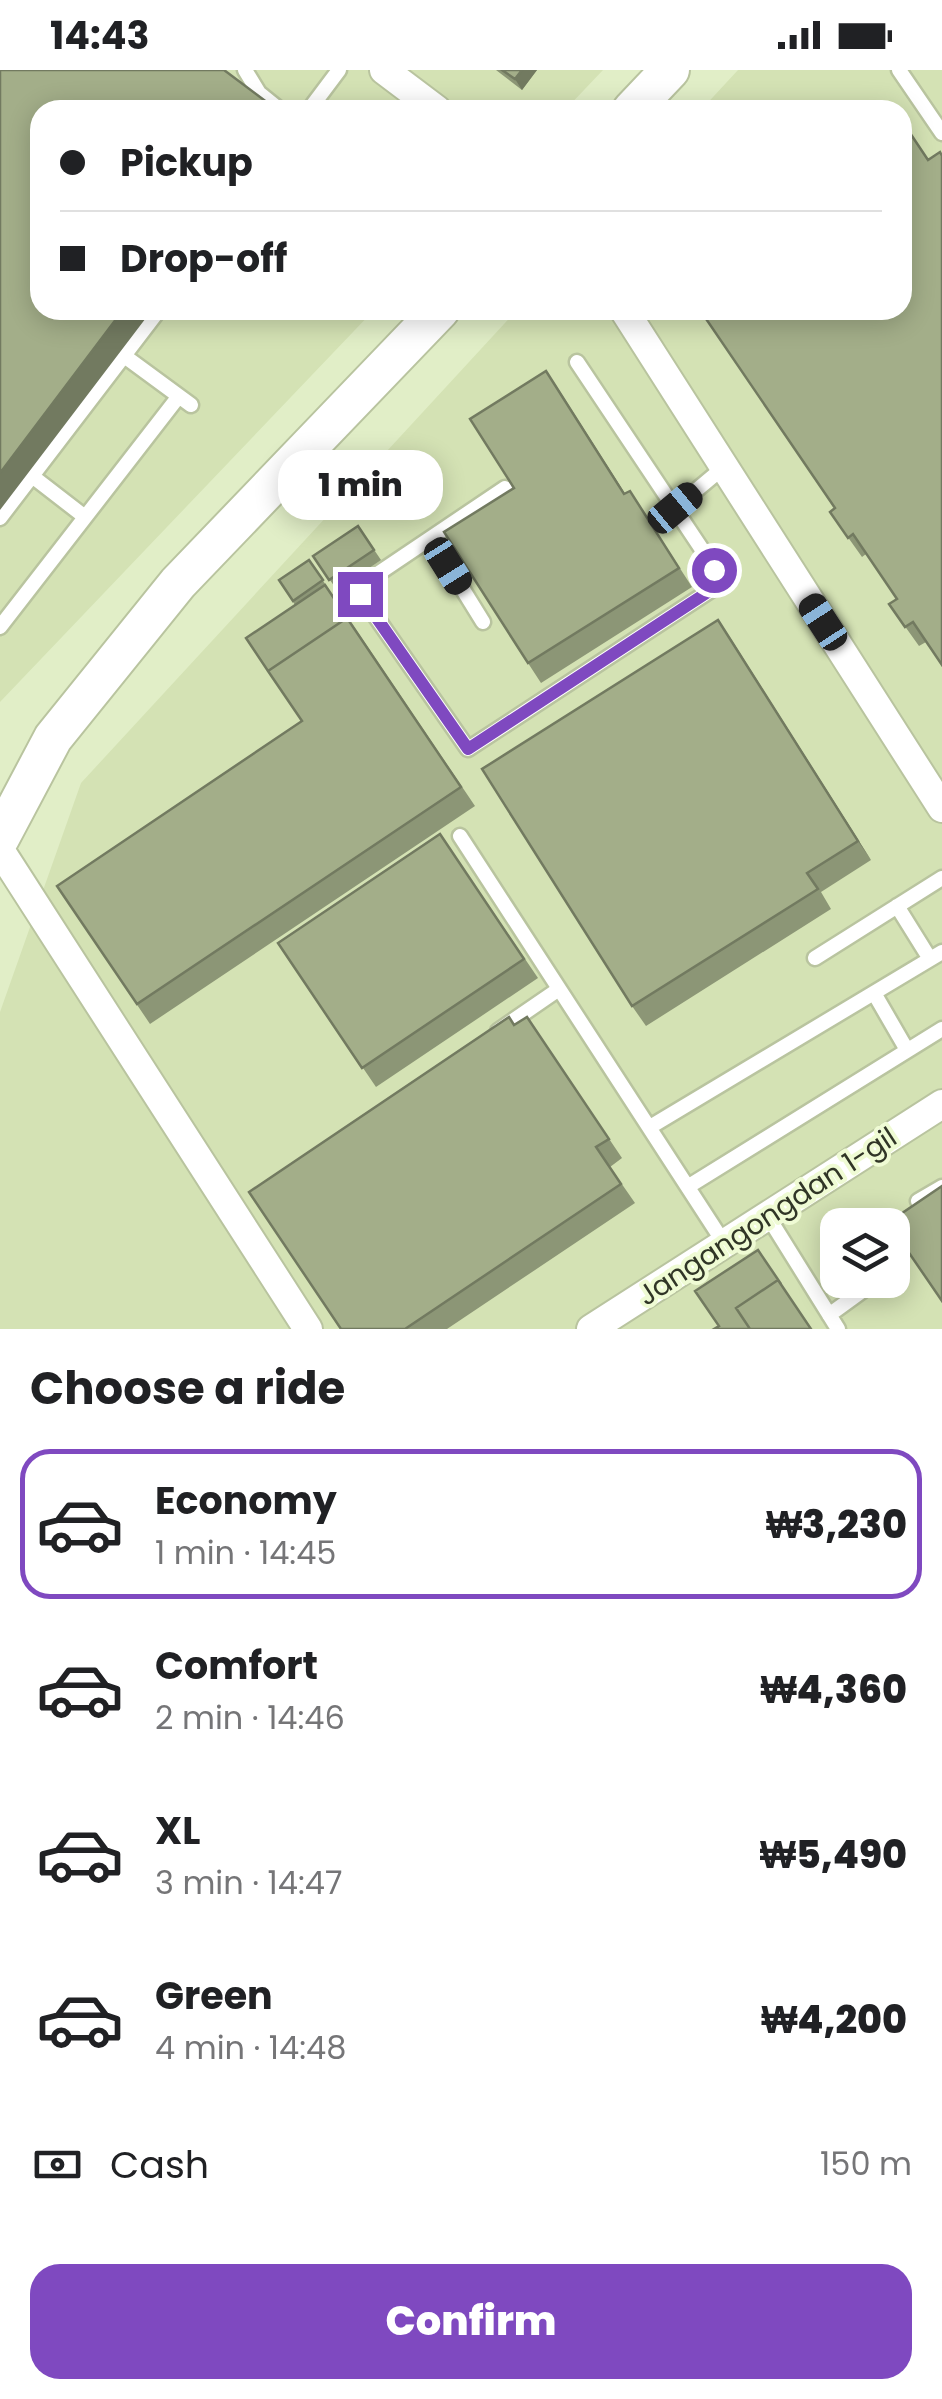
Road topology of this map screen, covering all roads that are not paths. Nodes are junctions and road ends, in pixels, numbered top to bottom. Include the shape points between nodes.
1 (245, 70) edge
2 (339, 70) edge
3 (384, 70) edge
4 (670, 70) edge
5 (903, 72) edge
6 (268, 100) edge
7 (316, 100) edge
8 (424, 100) edge
9 (642, 100) edge
10 (942, 134) edge
11 (151, 320) edge
12 (430, 320) edge
13 (630, 320) edge
14 (124, 355) junction
15 (577, 362) dead end
16 (724, 467) junction
17 (32, 476) junction
18 (504, 488) edge
19 (675, 508) junction
20 (85, 517) junction
21 (0, 518) edge
22 (430, 538) junction
23 (483, 622) edge
24 (0, 627) edge
25 (942, 808) edge
26 (460, 836) dead end
27 (0, 838) edge
28 (0, 850) edge
29 (942, 878) edge
30 (897, 906) junction
31 (936, 956) edge
32 (815, 958) dead end
33 (560, 988) junction
34 (874, 993) junction
35 (942, 1029) edge
36 (481, 1043) edge
37 (907, 1050) junction
38 (942, 1104) edge
39 (650, 1127) junction
40 (689, 1186) junction
41 (942, 1187) edge
42 (918, 1201) edge
43 (767, 1215) junction
44 (724, 1243) junction
45 (857, 1298) edge
46 (833, 1322) edge
47 (610, 1324) edge
48 (308, 1329) edge

1 - 6 lane
2 - 7 lane
3 - 8 street
4 - 9 main road
5 - 10 lane
11 - 14 lane
12 - 27 main road via 178,583 53,738
13 - 16 street
14 - 17 lane
14 - 20 lane via 185,401
15 - 19 lane
16 - 19 lane
16 - 25 street
17 - 20 lane
17 - 21 lane
18 - 22 lane
19 - 22 lane via 714,570 711,590 468,749 360,594 362,584
20 - 24 lane
22 - 23 lane
26 - 33 lane
28 - 48 street
29 - 30 lane
30 - 31 lane
30 - 32 lane
31 - 34 lane
33 - 36 lane
33 - 39 lane
34 - 37 lane
34 - 39 lane
35 - 37 lane
37 - 40 lane
38 - 43 street, Jangangongdan 1-gil
39 - 40 lane
40 - 44 lane
41 - 42 lane
43 - 44 street, Jangangongdan 1-gil
43 - 46 lane
44 - 47 street, Jangangongdan 1-gil
45 - 46 lane

